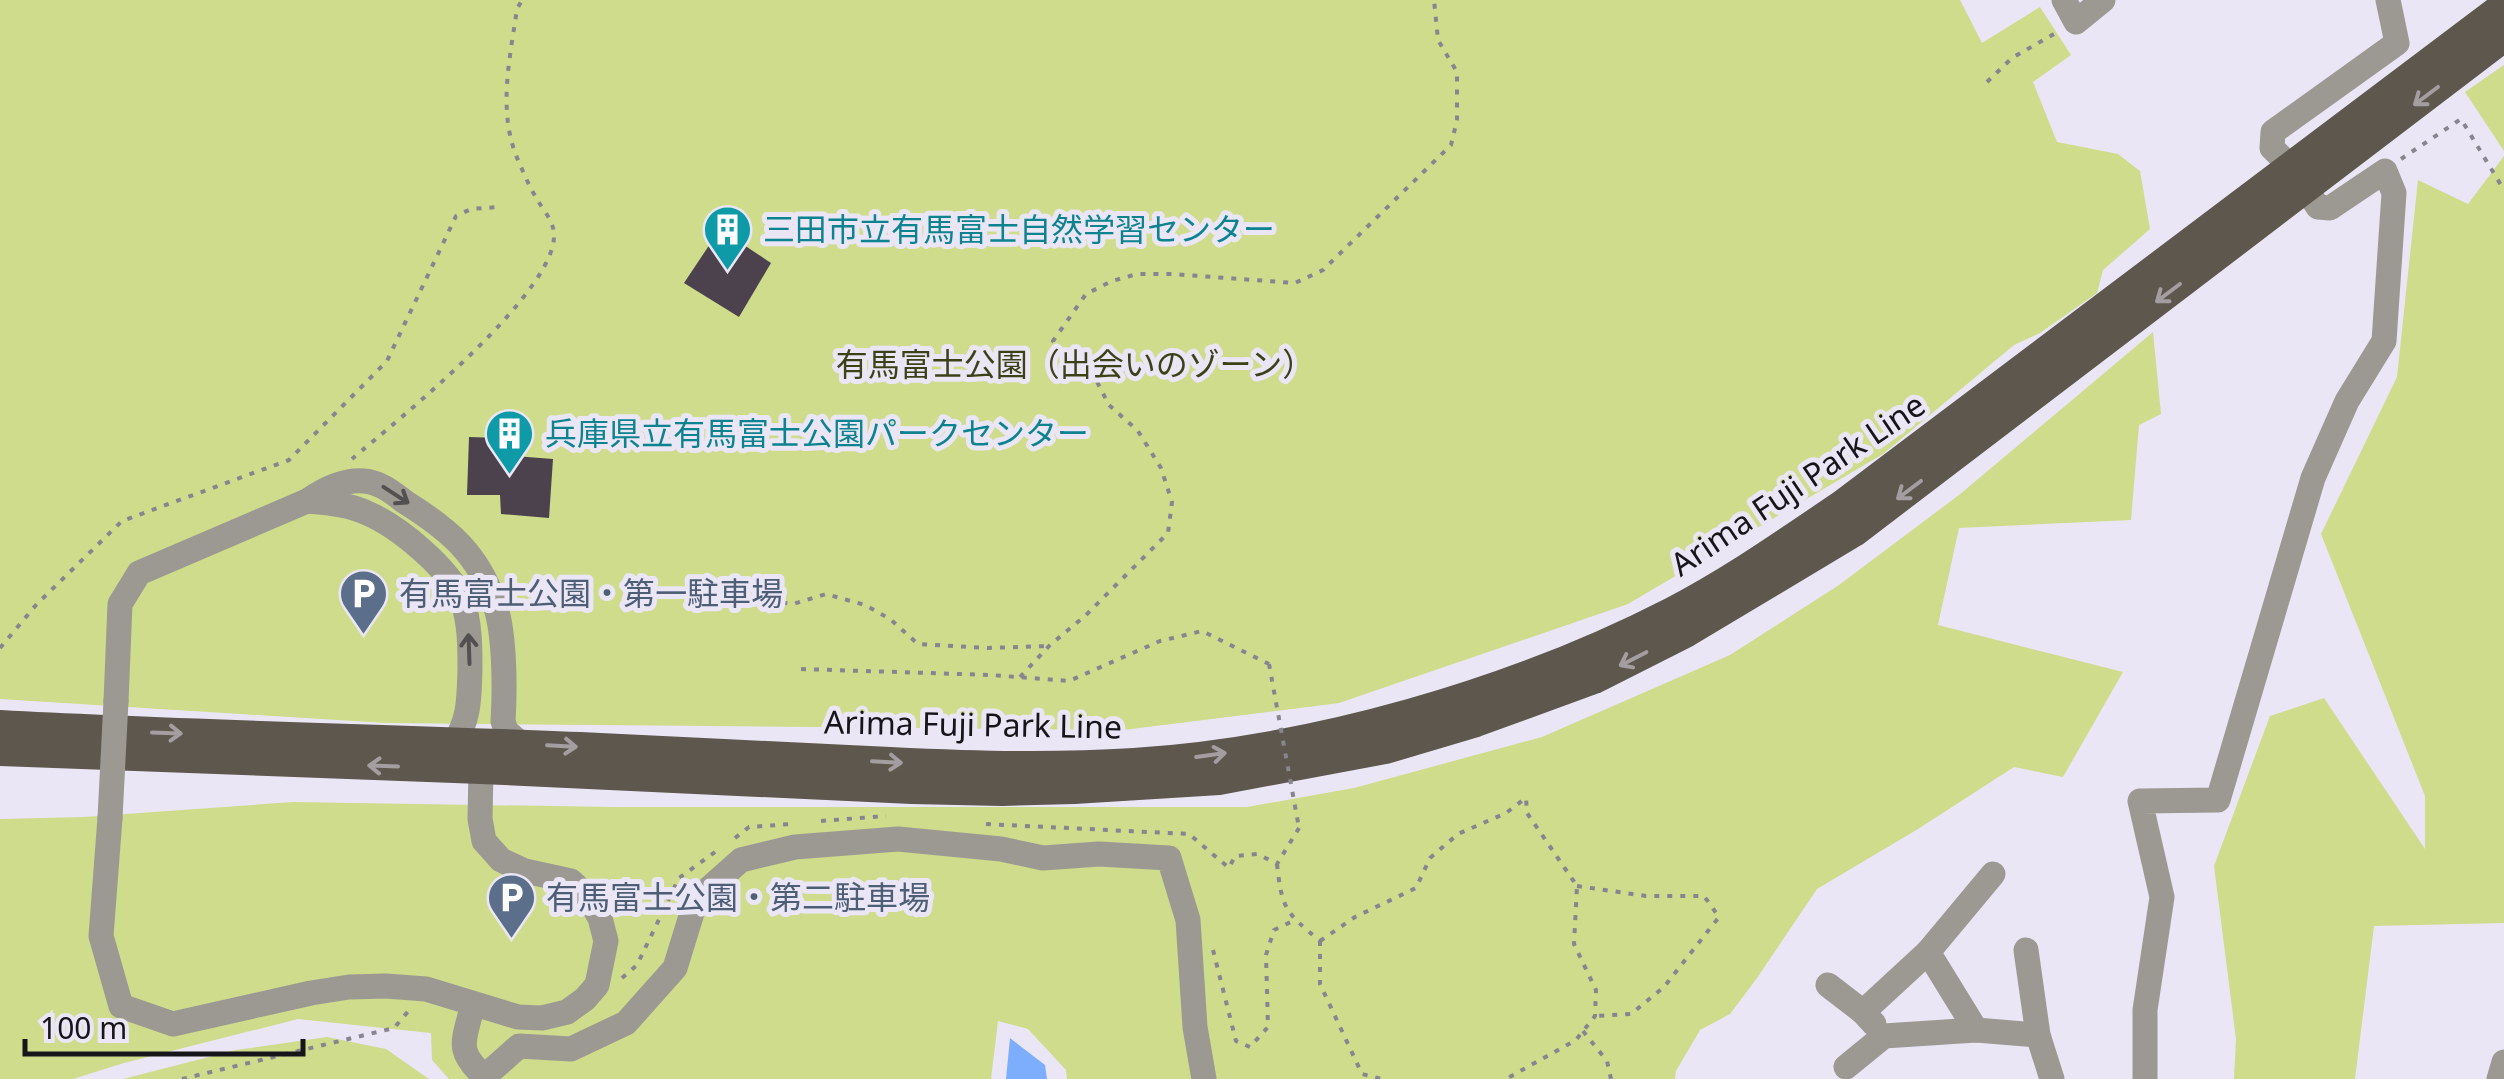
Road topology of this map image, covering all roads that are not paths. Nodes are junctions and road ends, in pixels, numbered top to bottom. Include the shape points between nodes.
1 (2103, 0) edge
2 (2388, 0) edge
3 (2504, 6) edge
4 (2070, 11) edge
5 (2504, 37) edge
6 (2298, 178) junction
7 (307, 502) junction
8 (0, 726) edge
9 (454, 742) junction
10 (521, 744) junction
11 (0, 751) edge
12 (481, 770) junction
13 (1992, 874) dead end
14 (2026, 950) dead end
15 (1928, 952) junction
16 (1828, 985) dead end
17 (473, 1004) junction
18 (1863, 1012) junction
19 (1976, 1030) junction
20 (2038, 1034) junction
21 (1884, 1036) junction
22 (2504, 1062) edge
23 (1846, 1067) dead end
24 (485, 1078) edge
25 (1204, 1079) edge
26 (2052, 1079) edge
27 (2145, 1079) edge
28 (2499, 1079) edge

1 - 4 street
2 - 6 street via 2396,43 2274,132 2272,148
3 - 6 main road, Arima Fuji Park Line
5 -> 6 main road, Arima Fuji Park Line
10 -> 6 main road, Arima Fuji Park Line via 987,766 1135,762 1298,740 1464,696 1584,654 1752,565
6 -> 12 main road, Arima Fuji Park Line via 1854,532 1594,679 1476,722 1385,749 1218,780 1074,790
6 - 27 street via 2318,207 2330,208 2385,170 2394,192 2384,341 2313,478 2218,800 2140,800 2162,898 2145,1010
9 -> 7 street via 469,709 470,647 461,598 447,574 369,513
7 -> 10 street via 346,483 376,483 457,540 476,562 496,607 503,721
7 - 17 street, bridge via 139,573 120,604 101,936 121,1006 173,1024 348,987 426,988
8 -> 9 main road, Arima Fuji Park Line
9 - 10 main road, Arima Fuji Park Line
12 -> 11 main road, Arima Fuji Park Line
12 - 17 street via 484,841 501,860 571,882 588,897 606,941 598,985 567,1012 518,1017
13 - 15 street
14 - 20 street
15 - 18 street
15 - 19 street
16 - 18 street
17 - 24 street via 464,1045
18 - 21 street
19 - 20 street
19 - 21 street
20 - 26 street
21 - 23 street
22 - 28 street
24 - 25 street via 519,1046 571,1049 626,1023 675,968 696,900 741,860 795,847 898,838 1044,858 1170,858 1188,920

